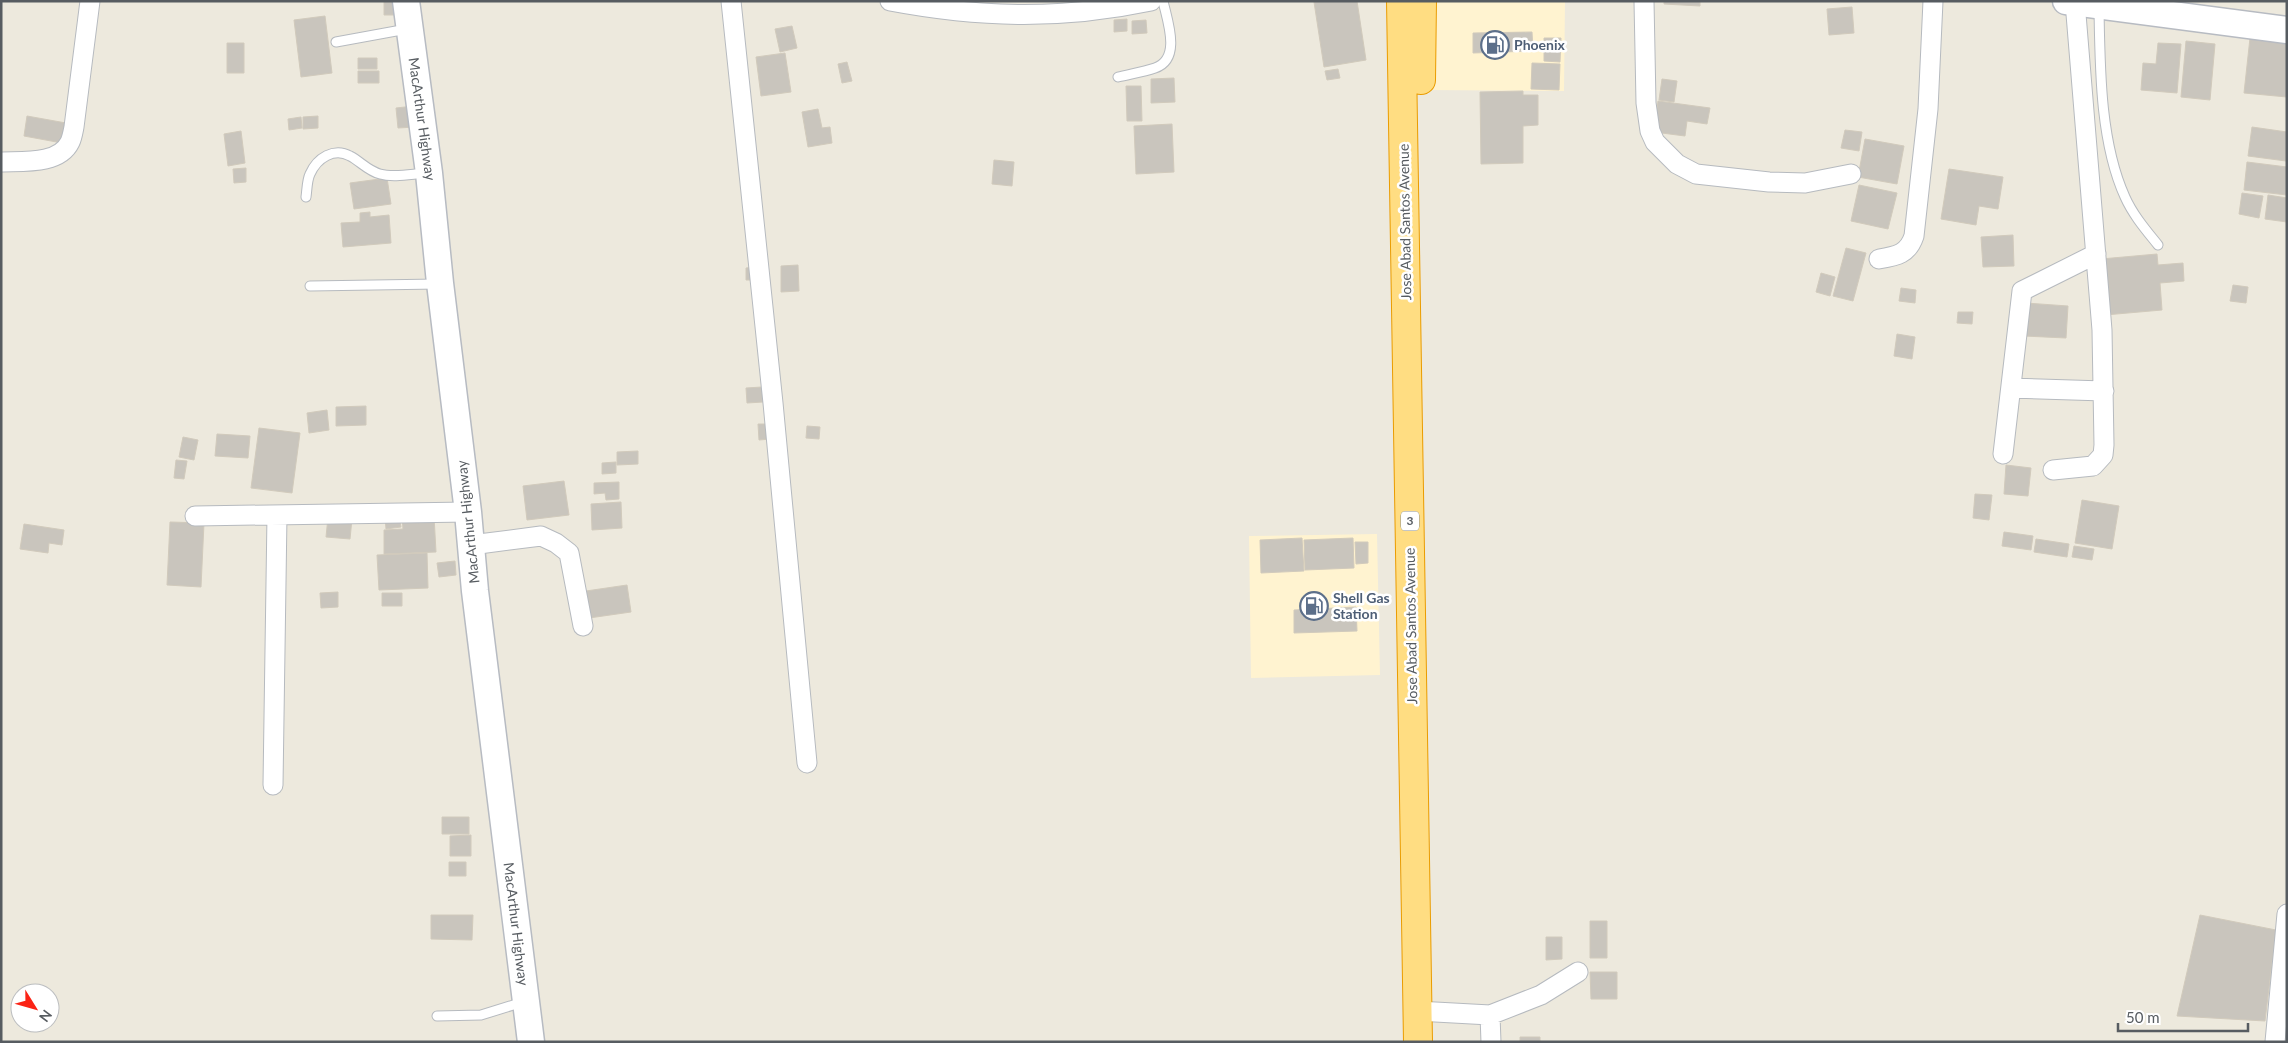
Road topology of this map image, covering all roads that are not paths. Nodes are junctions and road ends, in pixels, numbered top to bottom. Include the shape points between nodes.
1 (90, 1) edge
2 (406, 1) edge
3 (731, 1) edge
4 (890, 1) edge
5 (1151, 1) edge
6 (1163, 1) edge
7 (1401, 1) edge
8 (1422, 1) edge
9 (1644, 1) edge
10 (1933, 1) edge
11 (2080, 3) edge
12 (1074, 8) edge
13 (410, 29) junction
14 (2287, 30) edge
15 (336, 42) dead end
16 (1118, 77) dead end
17 (1, 162) edge
18 (429, 172) junction
19 (1851, 174) dead end
20 (306, 197) dead end
21 (2158, 245) dead end
22 (2096, 254) junction
23 (1879, 259) dead end
24 (440, 284) junction
25 (310, 286) dead end
26 (2011, 388) junction
27 (2104, 391) junction
28 (2003, 454) dead end
29 (2053, 470) dead end
30 (468, 512) junction
31 (277, 515) junction
32 (195, 516) dead end
33 (471, 545) junction
34 (583, 626) dead end
35 (807, 762) dead end
36 (273, 785) dead end
37 (2287, 914) edge
38 (1578, 972) dead end
39 (526, 1001) junction
40 (1426, 1012) junction
41 (1490, 1015) junction
42 (437, 1016) dead end
43 (531, 1042) edge
44 (1418, 1042) edge
45 (1436, 1042) edge
46 (1491, 1042) edge
47 (2275, 1042) edge

1 - 17 street via 69,144 58,154 43,160
2 - 13 main road, MacArthur Highway
3 - 35 street
4 - 12 street via 960,13
5 - 12 street
6 - 16 lane via 1172,42 1168,57 1158,67
7 - 40 highway, Jose Abad Santos Avenue / 3
8 - 40 highway, Jose Abad Santos Avenue / 3
9 - 19 street via 1646,103 1650,131 1656,142 1678,164 1696,174 1769,182 1805,183
10 - 23 street via 1928,109 1914,236 1912,244 1901,255
11 - 14 main road
11 - 21 lane via 2100,77 2112,154 2125,197
11 - 22 street
13 - 15 lane
13 - 18 main road, MacArthur Highway
18 - 20 lane via 388,176 340,152 330,153 309,174
18 - 24 main road, MacArthur Highway
22 - 26 street via 2022,291
22 - 27 street
24 - 25 lane
24 - 30 main road, MacArthur Highway
26 - 27 street
26 - 28 street
27 - 29 street via 2104,445 2100,461 2093,466
30 - 31 street
30 - 33 main road, MacArthur Highway
31 - 32 street
31 - 36 street
33 - 34 street via 541,536 556,543 569,553
33 - 39 main road, MacArthur Highway
37 - 47 street
38 - 41 street via 1541,995
39 - 42 lane via 481,1015
39 - 43 main road, MacArthur Highway
40 - 41 street
40 - 44 highway, Jose Abad Santos Avenue / 3
40 - 45 highway, Jose Abad Santos Avenue / 3
41 - 46 street

